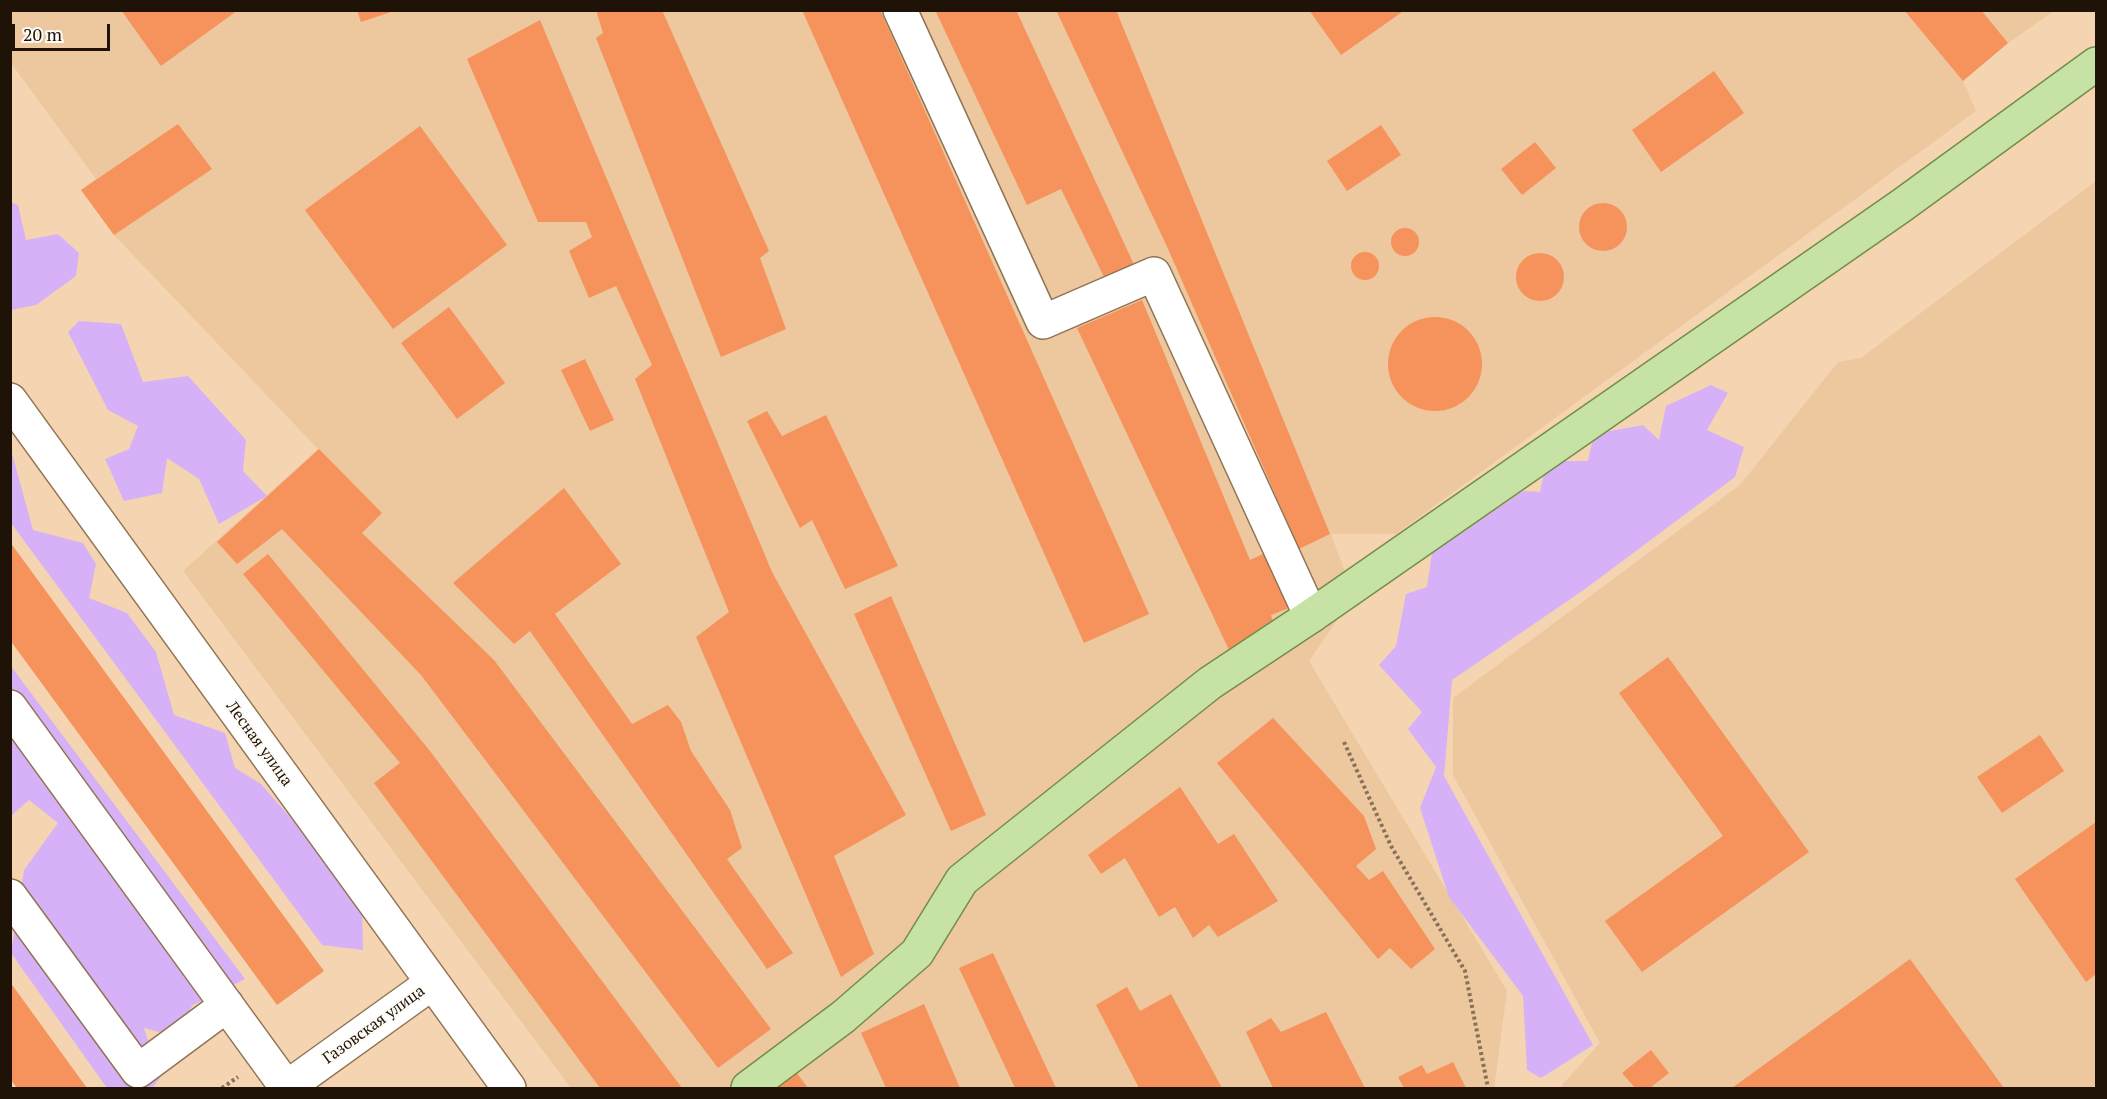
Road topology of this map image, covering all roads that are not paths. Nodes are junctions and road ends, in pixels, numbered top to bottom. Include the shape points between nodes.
1 (900, 10) edge
2 (2097, 64) edge
3 (10, 399) edge
4 (1311, 616) junction
5 (10, 706) edge
6 (10, 896) edge
7 (432, 983) junction
8 (227, 1005) junction
9 (287, 1088) edge
10 (509, 1089) edge
11 (748, 1089) edge

1 - 4 street via 1043,322 1154,274
2 - 4 main road via 1892,213
3 - 7 street, Лесная улица
4 - 11 main road via 1210,683 962,880 917,953 843,1017
5 - 8 street
6 - 8 street via 138,1071
7 - 9 street, Газовская улица
7 - 10 street, Лесная улица
8 - 9 street

